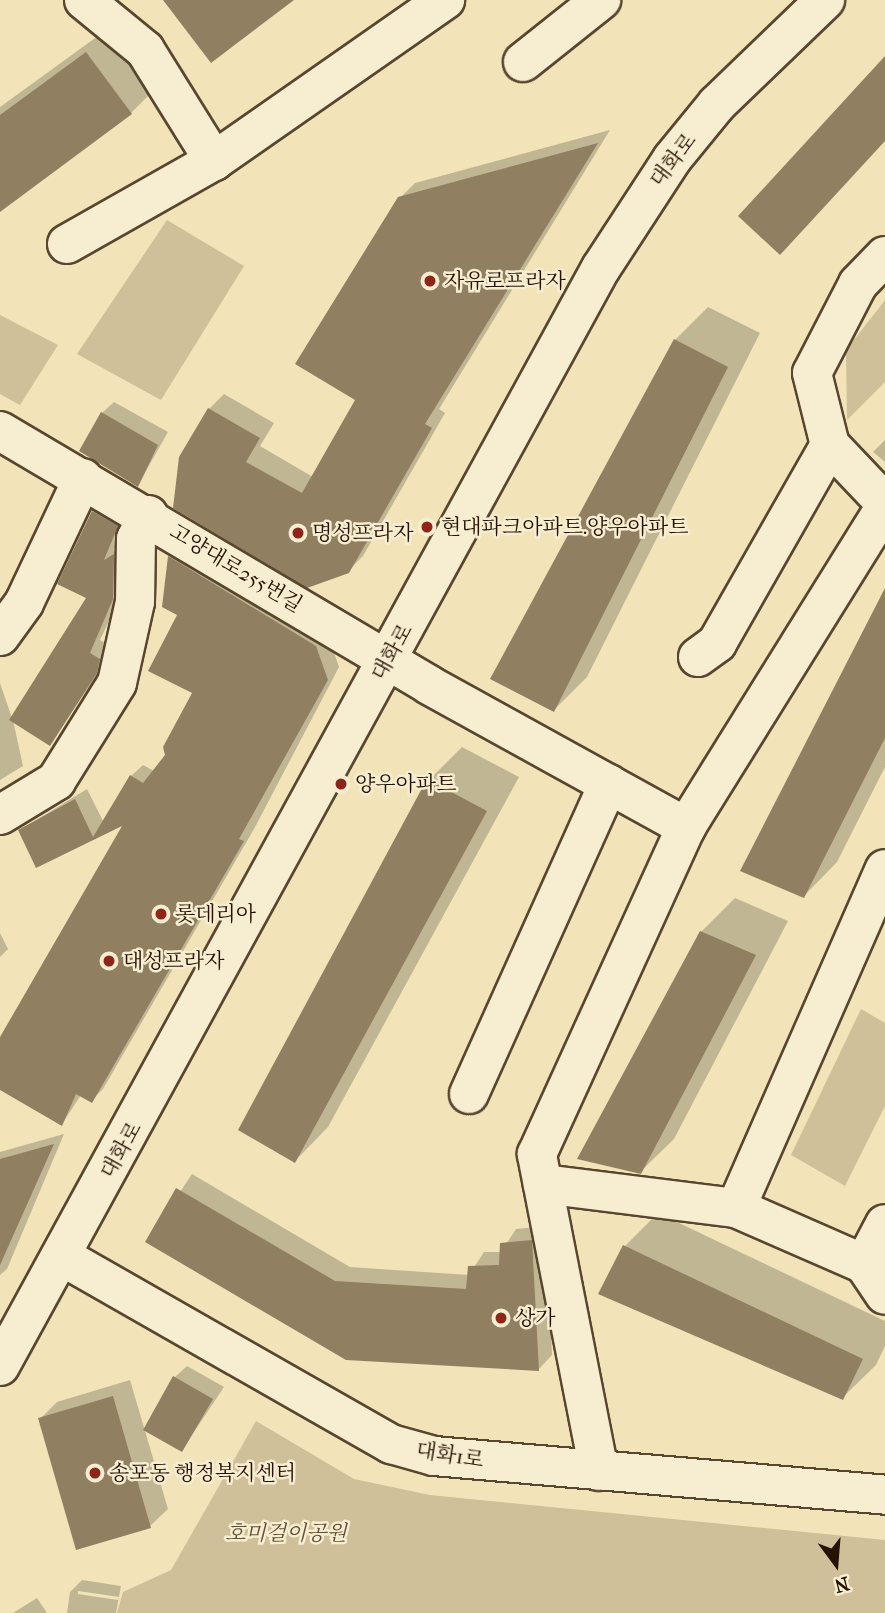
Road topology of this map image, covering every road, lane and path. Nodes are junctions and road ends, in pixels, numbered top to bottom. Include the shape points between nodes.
1 (84, 0) edge
2 (445, 0) edge
3 (601, 0) edge
4 (825, 0) edge
5 (523, 62) dead end
6 (214, 161) junction
7 (68, 244) dead end
8 (885, 256) edge
9 (0, 431) edge
10 (830, 445) junction
11 (83, 478) junction
12 (885, 505) edge
13 (148, 515) junction
14 (0, 636) edge
15 (698, 657) dead end
16 (389, 659) junction
17 (608, 784) junction
18 (0, 816) edge
19 (686, 827) junction
20 (885, 869) edge
21 (468, 1094) dead end
22 (543, 1184) junction
23 (736, 1208) junction
24 (885, 1224) edge
25 (63, 1257) junction
26 (864, 1264) junction
27 (885, 1295) edge
28 (4, 1348) edge
29 (599, 1471) junction
30 (885, 1495) edge

1 - 6 street via 145,50
2 - 6 street
3 - 5 street
4 - 16 street, 대화로 via 718,104 636,211
6 - 7 street
8 - 10 street via 858,284 812,373
9 - 11 street, 고양대로255번길
10 - 12 street
10 - 15 street via 716,643
11 - 13 street, 고양대로255번길
11 - 14 street via 24,603
12 - 19 street
13 - 16 street, 고양대로255번길
13 - 18 street via 136,539 135,602 117,683 56,781
16 - 17 street, 고양대로255번길
16 - 25 street, 대화로
17 - 19 street, 고양대로255번길
17 - 21 street
19 - 22 street via 537,1154
20 - 23 street
22 - 23 street
22 - 29 street
23 - 26 street
24 - 26 street
25 - 28 street, 대화로
25 - 29 street, 대화1로 via 391,1444 434,1456
26 - 27 street
29 - 30 street, 대화1로

